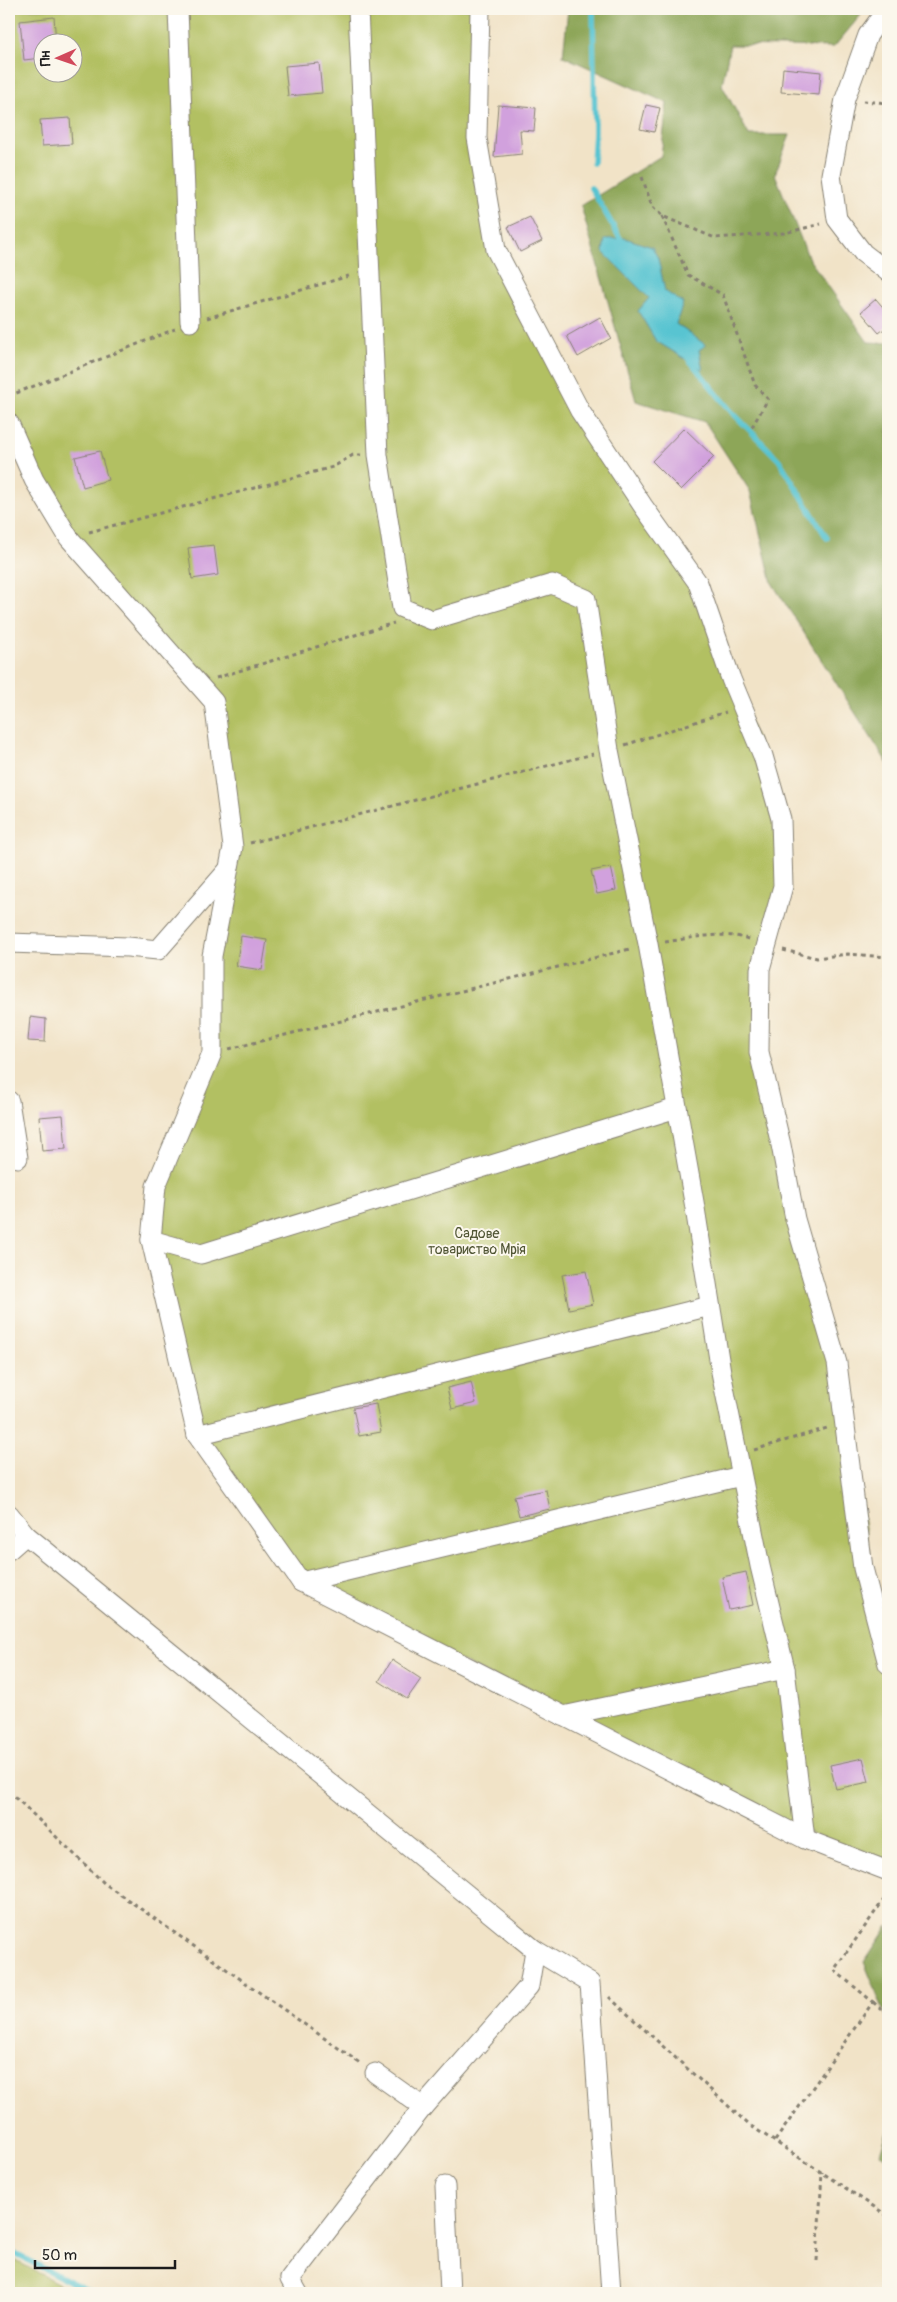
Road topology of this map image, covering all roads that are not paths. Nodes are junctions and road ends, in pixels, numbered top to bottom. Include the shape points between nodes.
1 (178, 9) edge
2 (358, 9) edge
3 (480, 9) edge
4 (887, 9) edge
5 (888, 272) edge
6 (190, 322) dead end
7 (9, 423) edge
8 (228, 870) junction
9 (9, 943) edge
10 (9, 1101) edge
11 (677, 1108) junction
12 (18, 1158) dead end
13 (151, 1240) junction
14 (710, 1306) junction
15 (197, 1435) junction
16 (741, 1476) junction
17 (9, 1514) edge
18 (26, 1535) junction
19 (9, 1550) edge
20 (301, 1582) junction
21 (888, 1664) edge
22 (785, 1669) junction
23 (563, 1716) junction
24 (805, 1839) junction
25 (888, 1871) edge
26 (535, 1950) junction
27 (376, 2073) road end
28 (423, 2107) junction
29 (445, 2186) dead end
30 (298, 2293) edge
31 (450, 2293) edge
32 (611, 2293) edge

1 - 6 street
2 - 11 street via 378,455 402,608 432,620 552,584 586,599 609,750
3 - 21 street via 477,138 496,250 580,411 698,583 731,679 764,756 781,819 783,886 760,970 759,1052 795,1219 837,1363 863,1568
4 - 5 street via 868,35 845,99 831,175 837,219 863,253
7 - 8 street via 34,480 69,538 214,702 233,847
8 - 9 street via 158,950
8 - 13 street via 212,956 212,1054 156,1186
10 - 12 street
11 - 13 street via 201,1254
11 - 14 street
13 - 15 street
14 - 15 street
14 - 16 street
15 - 20 street
16 - 20 street
16 - 22 street
17 - 18 street
18 - 19 street
18 - 26 street
20 - 23 street
22 - 23 street
22 - 24 street
23 - 24 street
24 - 25 street
26 - 28 street via 529,1986
26 - 32 street via 590,1983
27 - 28 street
28 - 30 street via 290,2279
29 - 31 street

